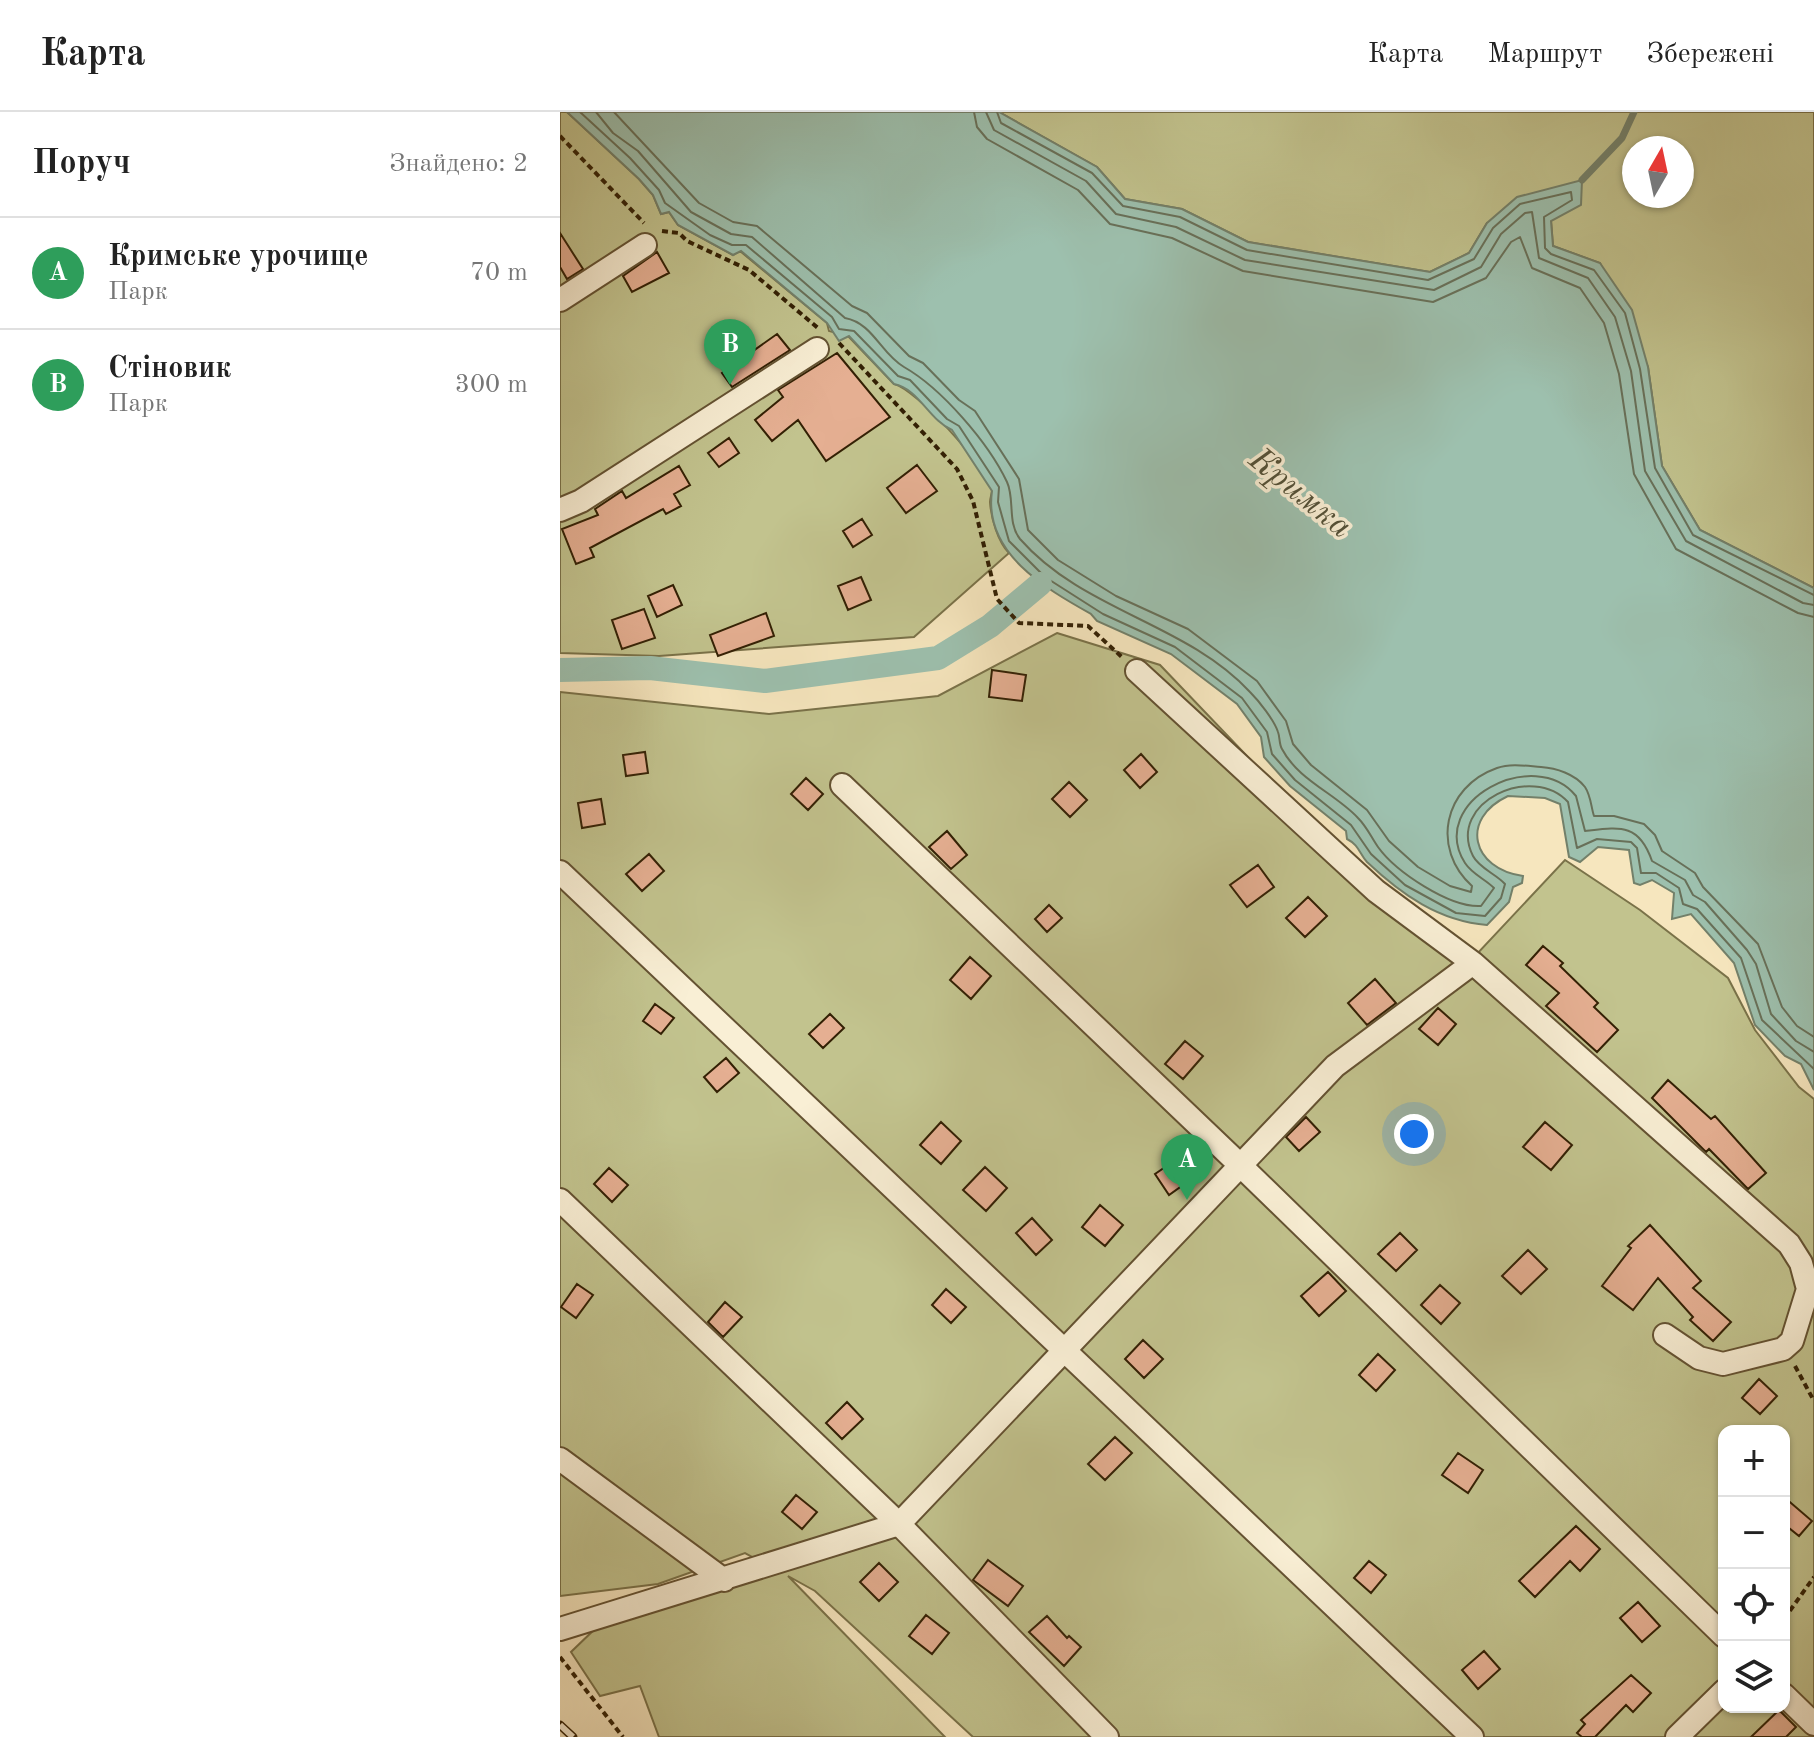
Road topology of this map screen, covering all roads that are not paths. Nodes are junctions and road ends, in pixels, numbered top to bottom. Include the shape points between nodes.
1 (645, 245) dead end
2 (560, 300) edge
3 (825, 347) road end
4 (560, 510) edge
5 (1137, 671) road end
6 (842, 785) dead end
7 (560, 872) edge
8 (1473, 963) junction
9 (1240, 1165) junction
10 (560, 1200) edge
11 (1665, 1335) dead end
12 (1064, 1349) junction
13 (560, 1459) edge
14 (899, 1524) junction
15 (724, 1580) junction
16 (560, 1629) edge
17 (1718, 1630) edge
18 (1718, 1697) edge
19 (1790, 1701) edge
20 (1814, 1724) edge
21 (1107, 1737) edge
22 (1472, 1737) edge
23 (1677, 1737) edge

1 - 2 lane
3 - 4 lane
5 - 8 lane via 1376,891
6 - 9 lane
7 - 12 lane
8 - 9 lane via 1335,1066
8 - 11 lane via 1789,1244 1801,1263 1808,1289 1792,1341 1774,1352 1723,1364 1699,1358
9 - 12 lane
9 - 17 lane
10 - 14 lane
12 - 14 lane
12 - 22 lane
13 - 15 lane
14 - 15 lane
14 - 21 lane
15 - 16 lane
18 - 23 lane
19 - 20 lane

